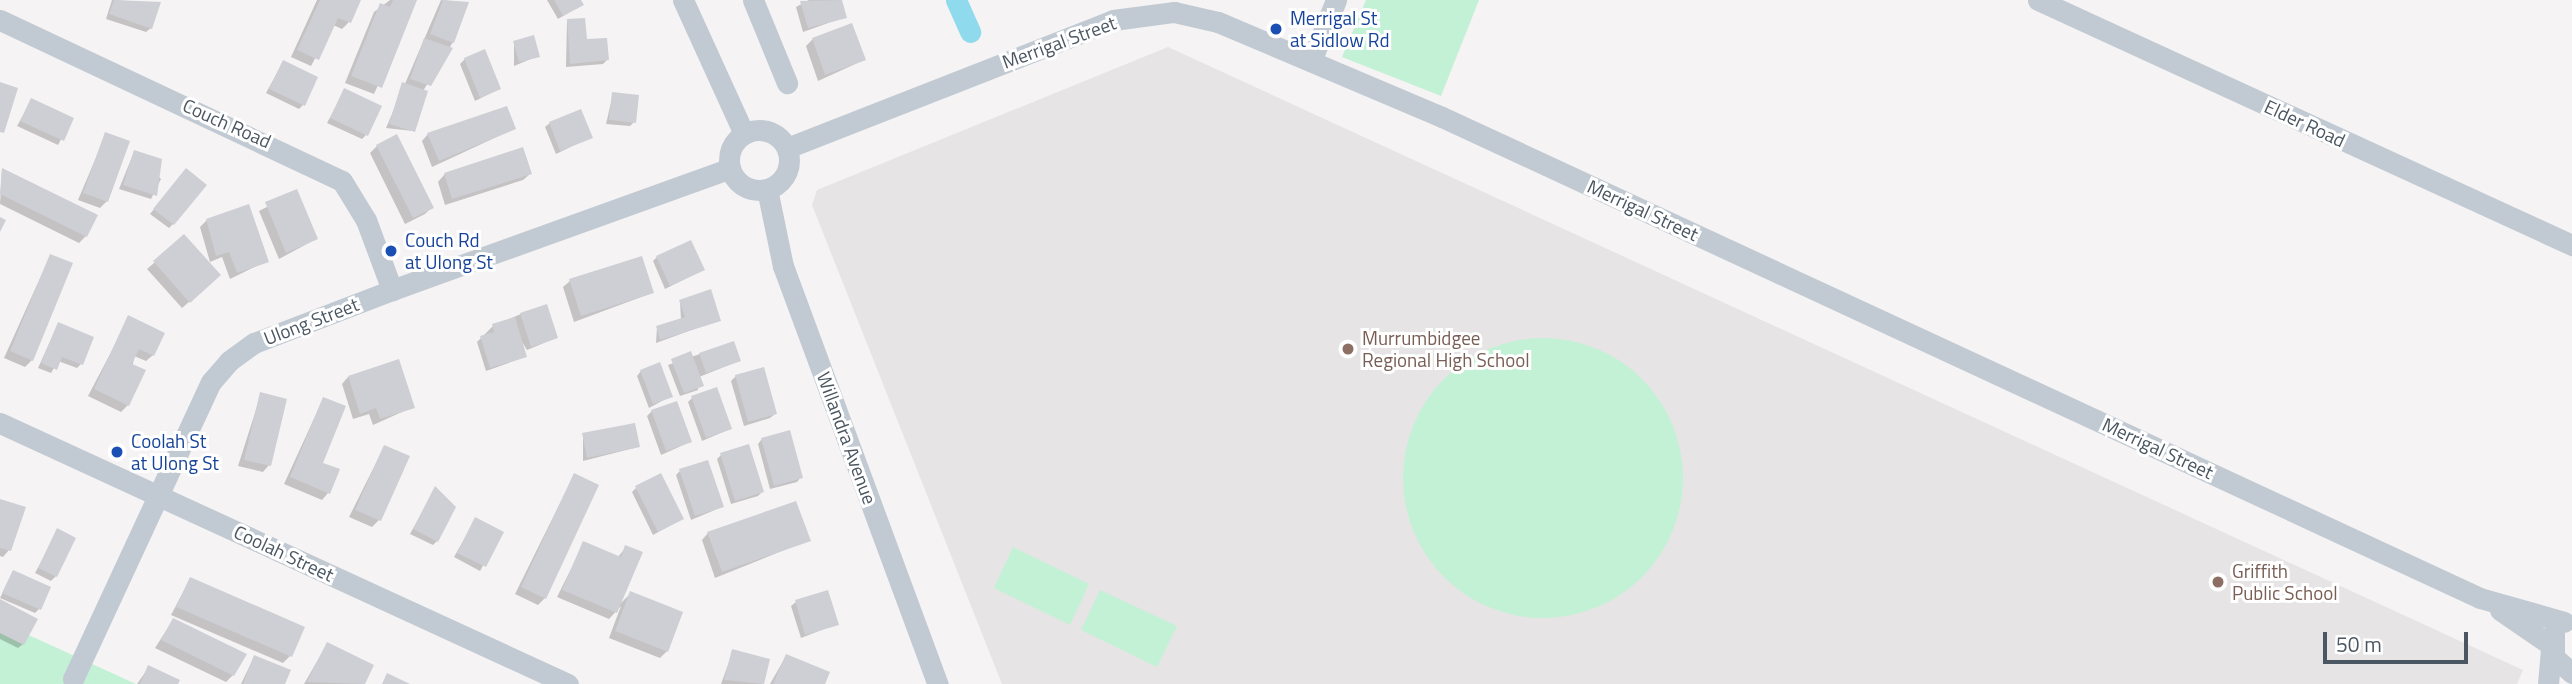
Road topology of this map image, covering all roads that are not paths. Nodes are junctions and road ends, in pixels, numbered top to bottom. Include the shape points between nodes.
1 (683, 0) edge
2 (753, 0) edge
3 (1336, 0) edge
4 (2038, 0) edge
5 (1176, 6) edge
6 (0, 20) edge
7 (1311, 61) junction
8 (787, 83) dead end
9 (744, 134) junction
10 (787, 148) junction
11 (730, 168) junction
12 (767, 189) junction
13 (2572, 245) edge
14 (393, 289) junction
15 (0, 423) edge
16 (159, 496) junction
17 (2480, 598) junction
18 (2569, 619) edge
19 (2551, 647) junction
20 (2572, 673) edge
21 (73, 679) dead end
22 (568, 684) edge
23 (938, 684) edge
24 (2547, 684) edge

1 - 9 street
2 - 8 street
3 - 7 street
4 - 13 street, Elder Road
5 - 7 street, Merrigal Street
5 - 10 street, Merrigal Street via 1113,20
6 - 14 street, Couch Road via 342,181 366,220
7 - 17 street, Merrigal Street
9 - 10 street via 769,132
9 - 11 street via 731,149
10 - 12 street via 786,173
11 - 12 street via 744,186
11 - 14 street, Ulong Street
12 - 23 street, Willandra Avenue via 783,266
14 - 16 street, Ulong Street via 254,343 229,361 211,382
15 - 16 street, Coolah Street
16 - 21 street, Ulong Street
16 - 22 street, Coolah Street
17 - 18 street, Merrigal Street
17 - 19 street, Merrigal Street
18 - 19 street
19 - 20 street, Merrigal Street via 2559,665
19 - 24 street

